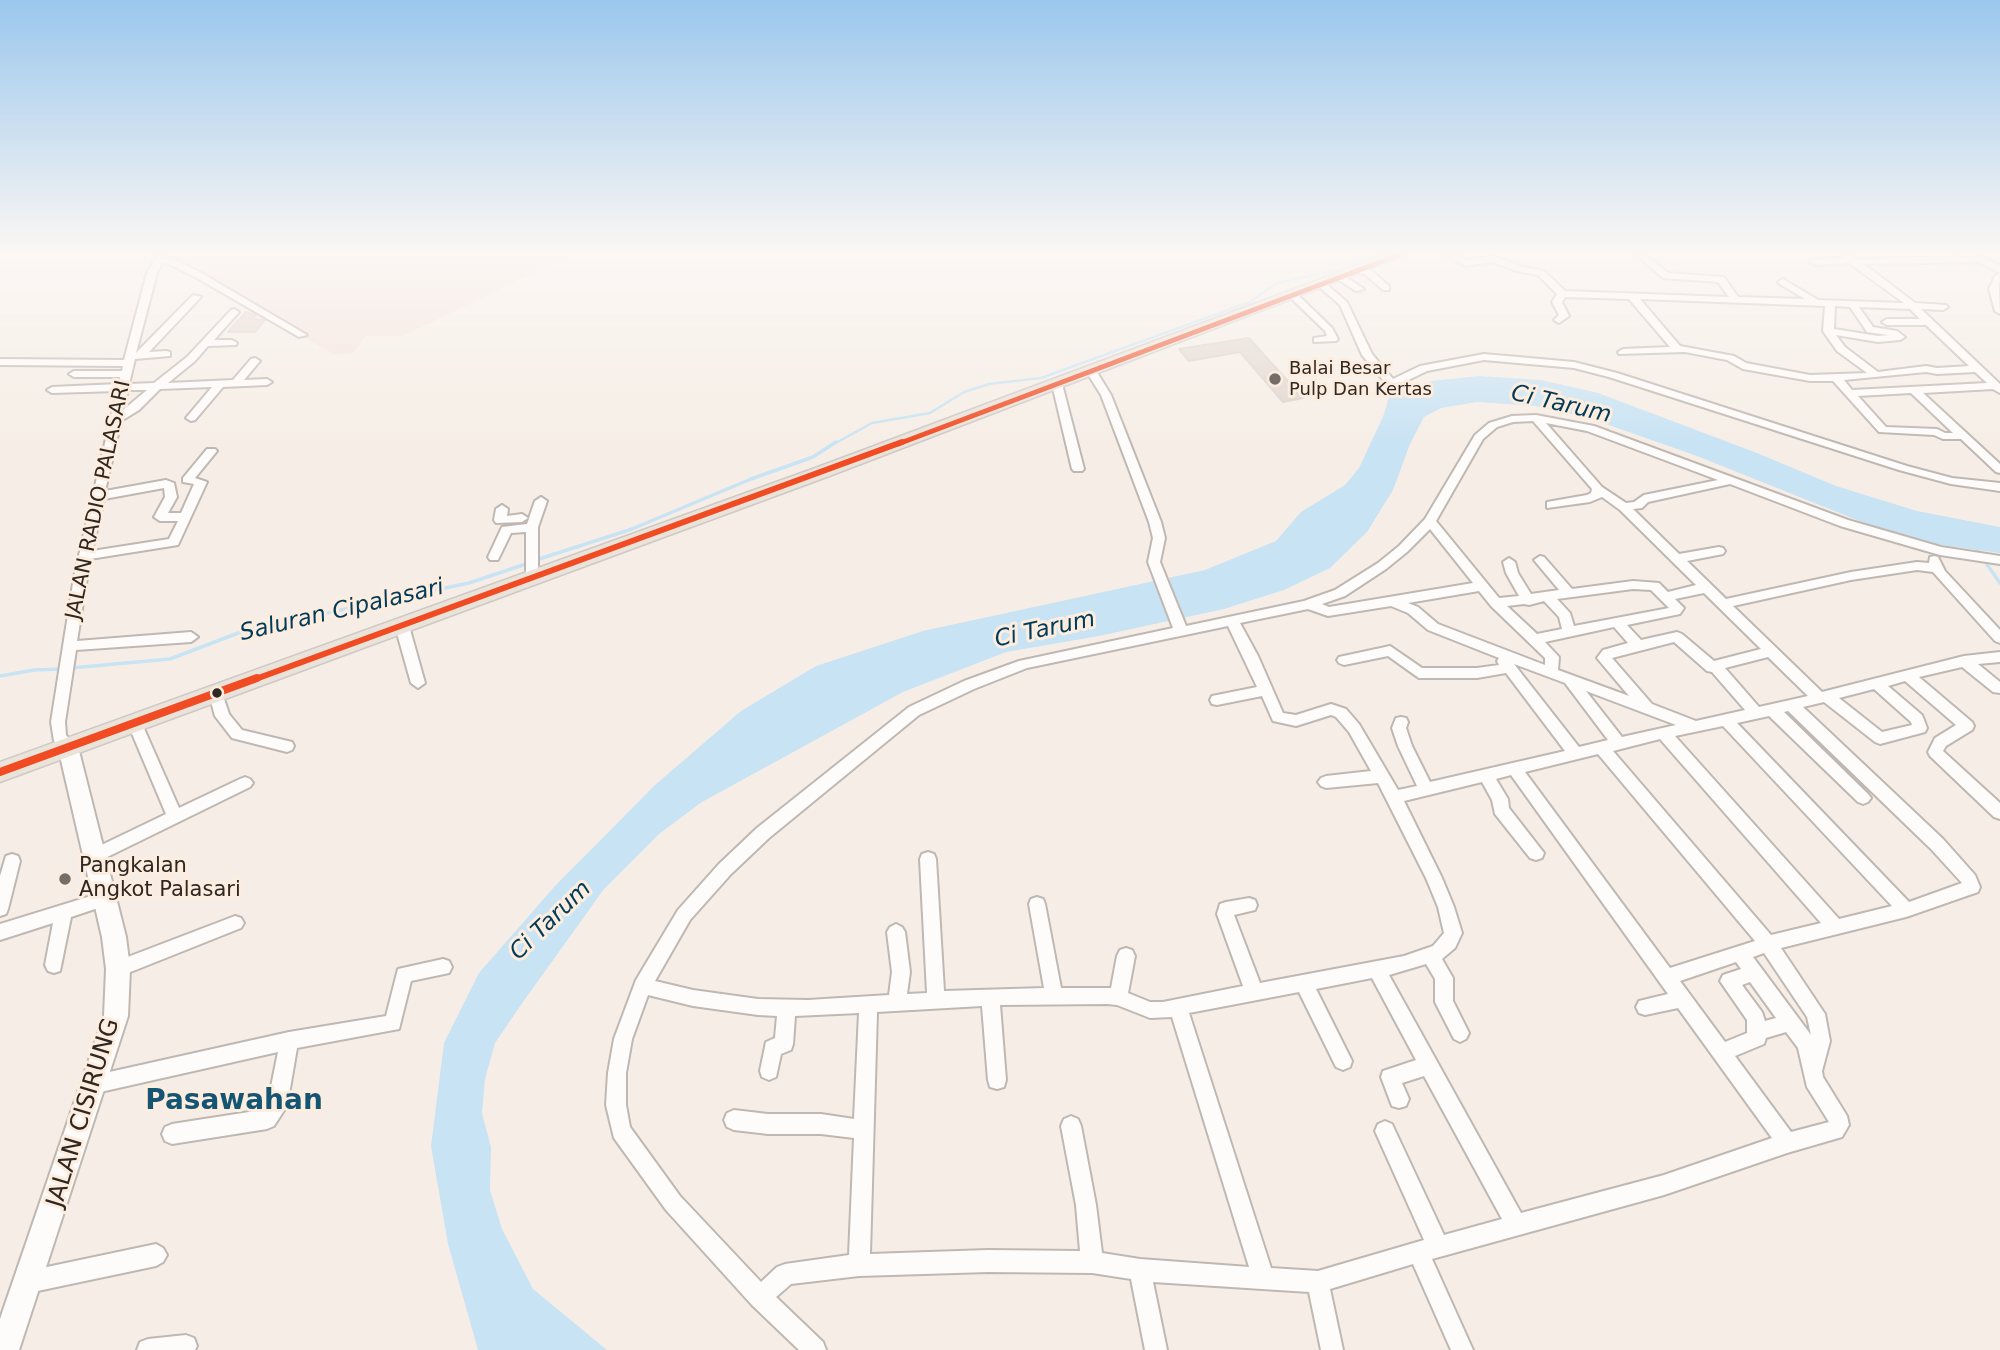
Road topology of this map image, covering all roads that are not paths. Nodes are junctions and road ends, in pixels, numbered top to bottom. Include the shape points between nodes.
1 (141, 318) edge
2 (176, 318) edge
3 (229, 318) edge
4 (273, 318) edge
5 (1232, 318) edge
6 (1317, 318) edge
7 (1351, 318) edge
8 (1562, 318) edge
9 (1652, 318) edge
10 (1829, 318) edge
11 (1862, 318) edge
12 (1924, 318) edge
13 (1559, 320) dead end
14 (1887, 322) dead end
15 (1928, 322) junction
16 (1829, 332) junction
17 (302, 335) dead end
18 (1318, 340) dead end
19 (206, 343) junction
20 (223, 346) dead end
21 (1678, 349) junction
22 (1623, 352) dead end
23 (166, 355) dead end
24 (255, 361) dead end
25 (0, 362) edge
26 (131, 362) junction
27 (1978, 370) junction
28 (1091, 371) junction
29 (2000, 372) edge
30 (74, 374) dead end
31 (1875, 374) junction
32 (1835, 377) junction
33 (263, 382) dead end
34 (236, 383) junction
35 (220, 384) junction
36 (1057, 384) junction
37 (158, 385) junction
38 (122, 388) junction
39 (1998, 388) edge
40 (52, 390) dead end
41 (1914, 391) junction
42 (1850, 393) junction
43 (191, 418) dead end
44 (1536, 418) junction
45 (116, 419) junction
46 (1964, 436) junction
47 (211, 451) dead end
48 (1078, 469) dead end
49 (2000, 470) edge
50 (1731, 481) junction
51 (2000, 487) edge
52 (1598, 489) junction
53 (98, 496) junction
54 (541, 501) dead end
55 (1551, 505) dead end
56 (1624, 507) junction
57 (502, 509) dead end
58 (185, 517) junction
59 (1430, 521) junction
60 (533, 522) junction
61 (1930, 549) junction
62 (1719, 551) dead end
63 (85, 556) junction
64 (494, 556) dead end
65 (1987, 558) edge
66 (1675, 559) junction
67 (1540, 560) dead end
68 (1509, 562) dead end
69 (532, 566) junction
70 (1938, 568) junction
71 (1483, 586) junction
72 (1705, 588) junction
73 (1569, 594) junction
74 (1667, 596) junction
75 (1548, 597) junction
76 (1529, 601) junction
77 (1396, 603) junction
78 (1496, 603) junction
79 (1309, 604) junction
80 (1722, 604) junction
81 (1231, 620) junction
82 (1617, 622) junction
83 (1179, 624) junction
84 (402, 626) junction
85 (1569, 632) junction
86 (191, 637) dead end
87 (2000, 638) edge
88 (1533, 640) junction
89 (1638, 645) junction
90 (67, 651) junction
91 (1497, 652) junction
92 (1771, 652) junction
93 (2000, 657) edge
94 (1345, 660) dead end
95 (1964, 662) junction
96 (1716, 667) junction
97 (1509, 668) junction
98 (1551, 671) junction
99 (1907, 676) junction
100 (1572, 681) junction
101 (418, 683) dead end
102 (1877, 684) junction
103 (1997, 688) dead end
104 (1266, 690) junction
105 (216, 694) junction
106 (1822, 697) junction
107 (1217, 700) dead end
108 (1791, 705) junction
109 (1647, 707) junction
110 (1764, 712) junction
111 (1726, 720) junction
112 (1401, 722) dead end
113 (135, 723) junction
114 (1695, 726) junction
115 (1663, 733) junction
116 (287, 746) dead end
117 (1611, 746) junction
118 (68, 747) junction
119 (1576, 754) junction
120 (1514, 768) junction
121 (0, 772) edge
122 (1383, 776) junction
123 (1486, 776) junction
124 (1326, 782) dead end
125 (245, 783) dead end
126 (1426, 789) junction
127 (1394, 797) junction
128 (1863, 798) dead end
129 (2000, 813) edge
130 (176, 817) junction
131 (1536, 853) dead end
132 (95, 856) junction
133 (928, 859) dead end
134 (0, 864) edge
135 (104, 899) junction
136 (1037, 904) dead end
137 (1249, 905) dead end
138 (0, 909) edge
139 (1906, 910) junction
140 (63, 913) junction
141 (235, 923) dead end
142 (1836, 928) junction
143 (0, 932) edge
144 (896, 932) dead end
145 (1768, 944) junction
146 (1740, 953) junction
147 (1126, 956) dead end
148 (1431, 956) junction
149 (54, 965) dead end
150 (443, 967) dead end
151 (118, 969) junction
152 (1376, 969) junction
153 (1754, 973) junction
154 (1665, 978) junction
155 (1304, 984) junction
156 (642, 986) junction
157 (1255, 995) junction
158 (1054, 996) junction
159 (990, 997) junction
160 (1118, 997) junction
161 (1680, 999) junction
162 (936, 1000) junction
163 (897, 1002) junction
164 (868, 1003) junction
165 (787, 1007) junction
166 (1178, 1007) junction
167 (1645, 1007) dead end
168 (1791, 1022) junction
169 (1756, 1032) junction
170 (1460, 1033) dead end
171 (289, 1041) junction
172 (1720, 1053) junction
173 (1343, 1061) dead end
174 (1427, 1066) junction
175 (769, 1071) dead end
176 (1813, 1071) junction
177 (997, 1080) dead end
178 (96, 1084) junction
179 (1399, 1099) dead end
180 (734, 1120) dead end
181 (1071, 1125) dead end
182 (863, 1130) junction
183 (1385, 1130) dead end
184 (172, 1134) dead end
185 (1787, 1143) junction
186 (1517, 1226) junction
187 (1428, 1249) junction
188 (156, 1255) dead end
189 (1092, 1262) junction
190 (859, 1265) junction
191 (1140, 1270) junction
192 (1264, 1279) junction
193 (27, 1282) junction
194 (1318, 1282) junction
195 (760, 1297) junction
196 (186, 1346) dead end
197 (4, 1350) edge
198 (148, 1350) edge
199 (814, 1350) edge
200 (1156, 1350) edge
201 (1332, 1350) edge
202 (1462, 1350) edge

1 - 26 street, JALAN RADIO PALASARI
2 - 26 street
3 - 19 street
4 - 17 street
5 - 28 main road
6 - 18 street via 1333,338
7 - 51 street via 1367,355 1389,383 1398,383 1429,366 1488,357 1574,365 1903,468 1951,481
8 - 13 street
9 - 21 street
10 - 16 street
11 - 16 street via 1870,330 1900,338
12 - 15 street
14 - 15 street
15 - 27 street
16 - 31 street via 1841,349
19 - 20 street
19 - 37 street
21 - 22 street
21 - 32 street via 1730,358 1785,375
23 - 26 street
24 - 34 street
25 - 26 street
26 - 30 street
26 - 38 street, JALAN RADIO PALASARI
27 - 29 street
27 - 31 street
27 - 39 street
28 - 36 main road
28 - 83 street via 1106,395 1155,522 1157,569
31 - 32 street
32 - 42 street
33 - 34 street
34 - 35 street
35 - 37 street
35 - 43 street
36 - 48 street
36 - 69 main road
37 - 38 street
37 - 45 street
38 - 40 street
38 - 45 street, JALAN RADIO PALASARI
39 - 41 street
41 - 42 street
41 - 46 street
42 - 46 street via 1883,430
44 - 50 street via 1590,428
44 - 52 street
44 - 59 street via 1502,421 1479,437
45 - 53 street, JALAN RADIO PALASARI
46 - 49 street
47 - 58 street via 187,481 201,482
50 - 56 street
50 - 61 street
52 - 55 street via 1590,498
52 - 56 street
53 - 58 street via 166,484 171,497 160,517
53 - 63 street, JALAN RADIO PALASARI
54 - 60 street
56 - 66 street
57 - 60 street via 501,520
58 - 63 street via 171,544
59 - 71 street
59 - 79 street via 1382,566 1340,593
60 - 64 street via 506,530
60 - 69 street
61 - 65 street
61 - 70 street
62 - 66 street
63 - 90 street, JALAN RADIO PALASARI
66 - 72 street
67 - 73 street
68 - 76 street
69 - 84 main road
70 - 80 street via 1878,572
70 - 87 street
71 - 77 street
71 - 78 street
72 - 74 street
72 - 80 street
73 - 74 street via 1633,585 1654,586
73 - 75 street
74 - 82 street via 1676,610
75 - 76 street
75 - 85 street via 1565,616
76 - 78 street
77 - 79 street via 1328,612
77 - 91 street via 1433,627
78 - 88 street
79 - 81 street
80 - 92 street
81 - 83 street
81 - 104 street
82 - 85 street
82 - 89 street
83 - 156 street via 1024,664 914,712 725,869 684,915
84 - 101 street
84 - 105 main road
85 - 88 street
86 - 90 street
88 - 98 street via 1552,657
89 - 96 street via 1676,637 1707,665
89 - 109 street via 1604,656
90 - 118 street, JALAN RADIO PALASARI via 58,722 59,737
91 - 97 street
91 - 98 street
92 - 96 street
92 - 106 street
93 - 95 street
94 - 97 street via 1390,652 1419,673 1467,674
95 - 99 street
95 - 103 street
96 - 110 street
97 - 119 street
98 - 100 street
99 - 102 street
99 - 129 street via 1966,725 1940,742 1935,752
100 - 109 street
100 - 117 street
102 - 106 street
102 - 106 street via 1917,719 1920,728 1880,737
104 - 107 street
104 - 122 street via 1278,717 1286,720 1331,709 1341,713
105 - 113 main road
105 - 116 street via 222,716 237,734
106 - 108 street
108 - 110 street
108 - 139 street via 1937,844 1973,886
109 - 114 street
110 - 111 street
110 - 128 street
111 - 114 street
111 - 139 street
112 - 126 street via 1405,746
113 - 118 main road
113 - 130 street
114 - 115 street
115 - 117 street
115 - 142 street
117 - 119 street
117 - 145 street
118 - 121 main road
118 - 132 main road, JALAN CISIRUNG
119 - 120 street
120 - 123 street
120 - 154 street
122 - 124 street
122 - 127 street
123 - 126 street
123 - 131 street via 1500,799 1501,810
125 - 130 street
126 - 127 street
127 - 148 street via 1451,922 1452,939
130 - 132 street
132 - 135 main road, JALAN CISIRUNG
133 - 162 street
134 - 138 street via 12,861
135 - 140 street
135 - 151 main road, JALAN CISIRUNG
136 - 158 street
137 - 157 street via 1228,908 1225,914
139 - 142 street
140 - 143 street
140 - 149 street
141 - 151 street
142 - 145 street
144 - 163 street via 901,972
145 - 146 street
145 - 176 street via 1816,1014 1821,1041
146 - 153 street
146 - 154 street
147 - 160 street
148 - 152 street
148 - 170 street via 1444,978 1444,1002
150 - 171 street via 404,975 393,1023
151 - 178 main road, JALAN CISIRUNG via 116,1016
152 - 155 street
152 - 174 street
153 - 168 street
153 - 169 street via 1728,980 1756,1018
154 - 161 street
155 - 157 street
155 - 173 street
156 - 165 street via 732,1004
156 - 195 street via 617,1073 621,1131 673,1203
157 - 166 street
158 - 159 street
158 - 160 street
159 - 162 street
159 - 177 street
160 - 166 street via 1150,1010
161 - 167 street
161 - 172 street
162 - 163 street
163 - 164 street
164 - 165 street
164 - 182 street
165 - 175 street via 783,1044 773,1048
166 - 192 street
168 - 169 street
168 - 176 street via 1806,1044
169 - 172 street via 1756,1039
171 - 178 street
171 - 184 street via 279,1101 272,1116
172 - 185 street
174 - 179 street via 1390,1077
174 - 186 street
176 - 185 street via 1815,1086 1839,1125
178 - 193 main road, JALAN CISIRUNG
180 - 182 street
181 - 189 street
182 - 190 street
183 - 187 street
185 - 186 street via 1664,1185
186 - 187 street
187 - 194 street
187 - 202 street
188 - 193 street
189 - 190 street
189 - 191 street
190 - 195 street via 785,1275
191 - 192 street
191 - 200 street
192 - 194 street
193 - 197 main road, JALAN CISIRUNG
194 - 201 street
195 - 199 street
196 - 198 street

